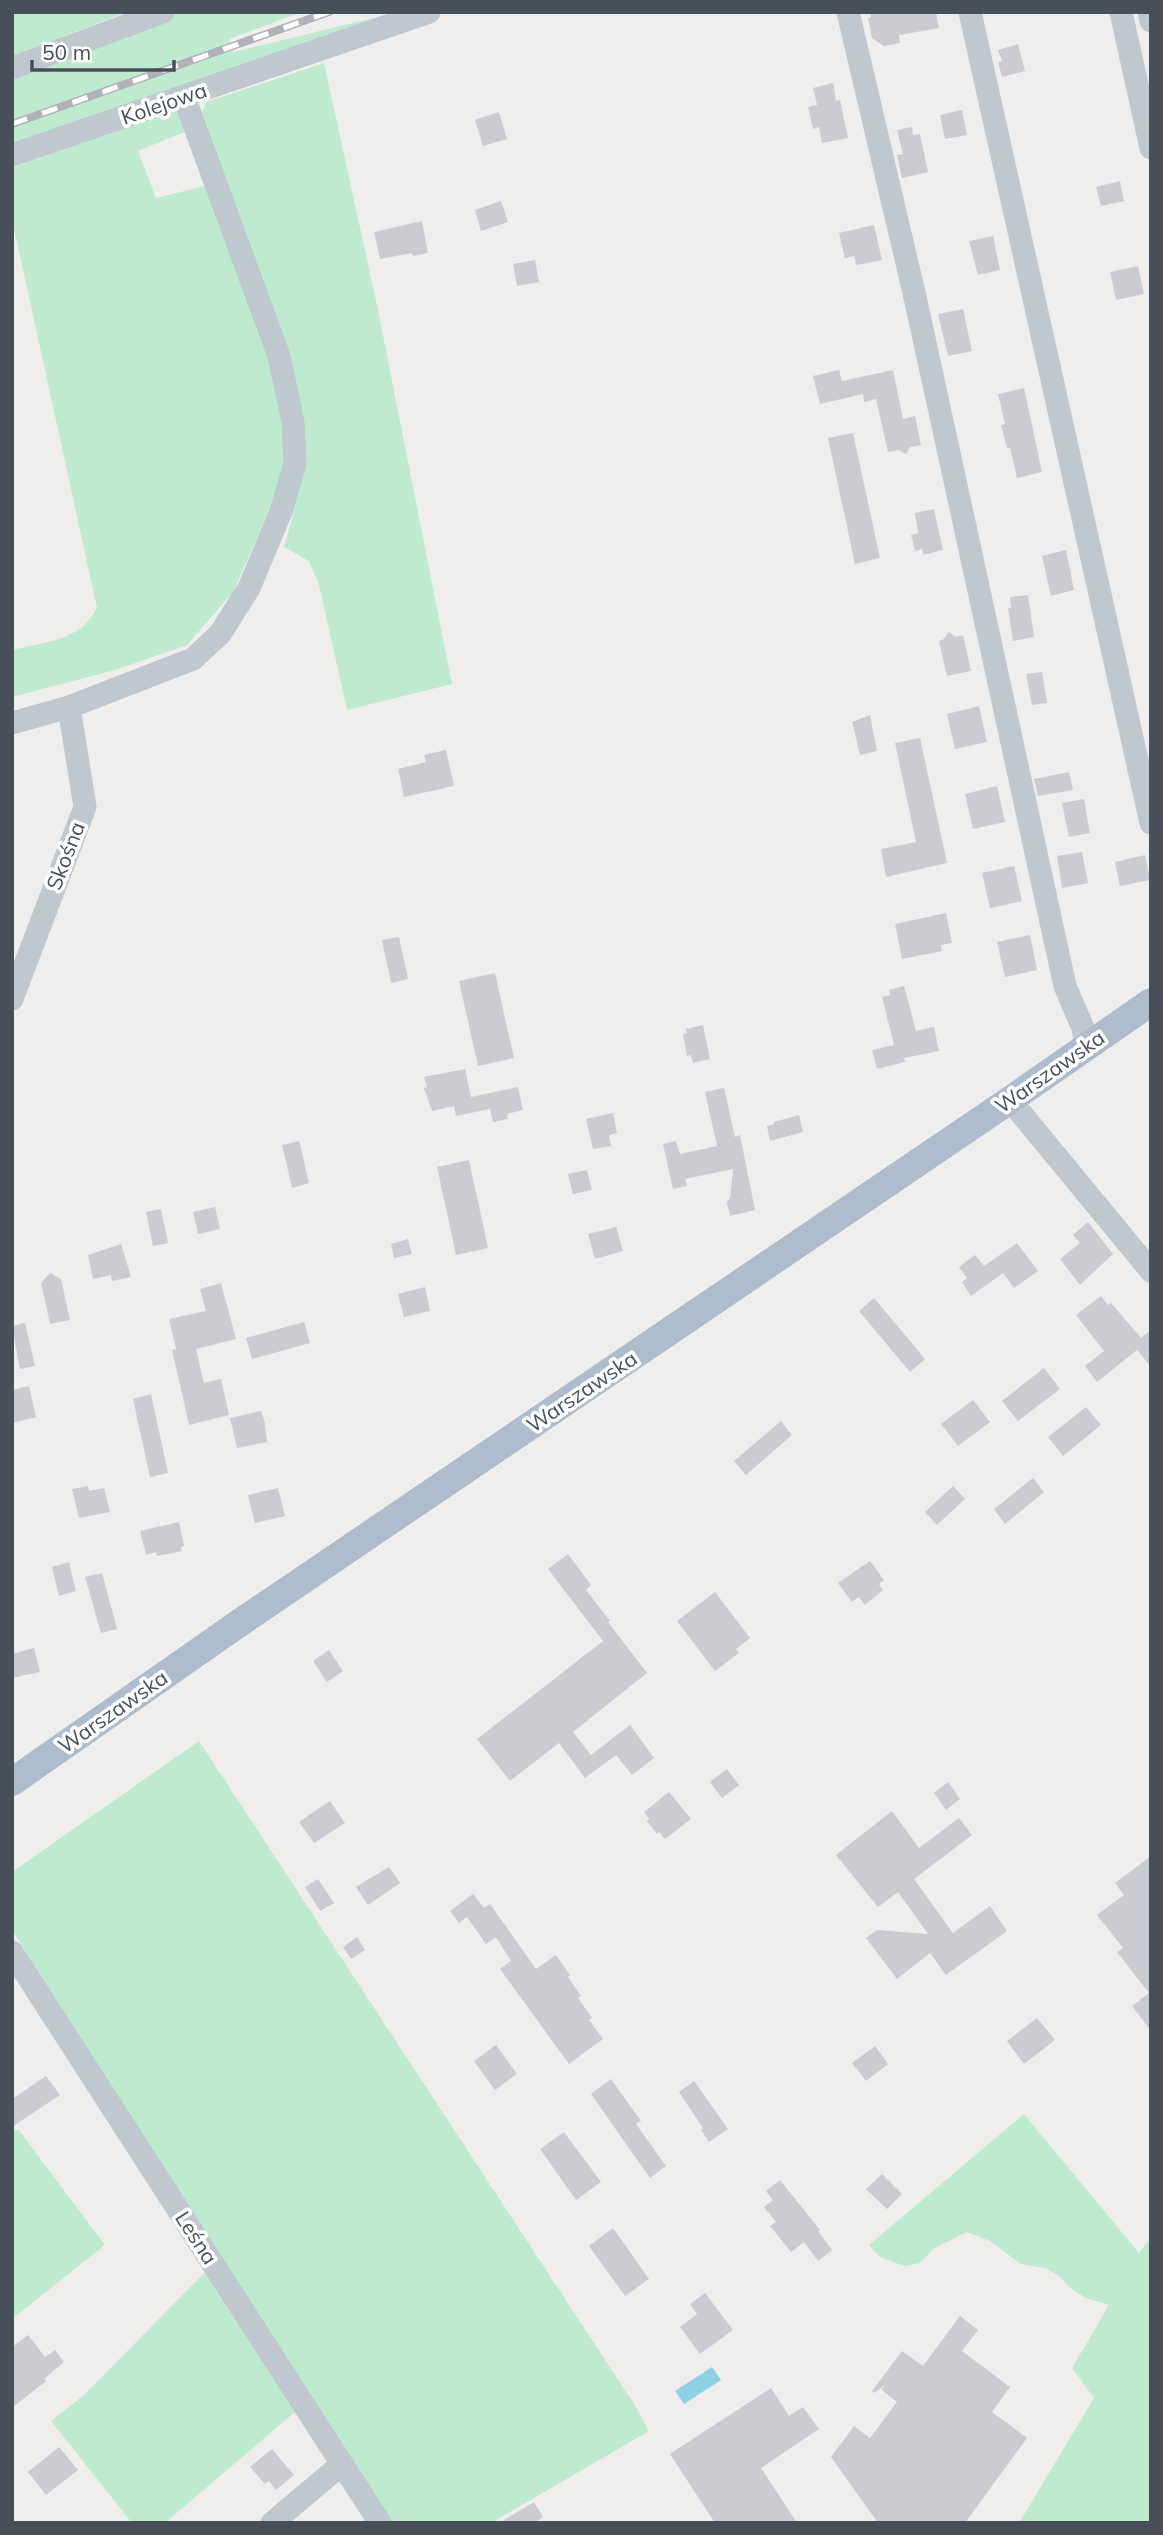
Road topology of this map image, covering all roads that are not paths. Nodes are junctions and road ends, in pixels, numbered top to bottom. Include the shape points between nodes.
1 (429, 12) edge
2 (848, 12) edge
3 (970, 12) edge
4 (1121, 12) edge
5 (1149, 12) edge
6 (157, 13) edge
7 (1151, 21) edge
8 (12, 68) edge
9 (184, 97) junction
10 (1151, 148) edge
11 (12, 155) edge
12 (69, 707) junction
13 (12, 723) edge
14 (1151, 823) edge
15 (12, 999) edge
16 (1151, 1002) edge
17 (1086, 1046) junction
18 (1010, 1100) junction
19 (1151, 1271) edge
20 (12, 1782) edge
21 (12, 1952) edge
22 (342, 2464) junction
23 (272, 2523) edge
24 (380, 2523) edge

1 - 9 street, Kolejowa
2 - 17 street via 1065,986
3 - 14 street
4 - 10 street
5 - 7 street
6 - 8 street
9 - 11 street, Kolejowa
9 - 12 street via 279,356 293,422 295,463 282,509 249,588 220,634 193,659
12 - 13 street
12 - 15 street, Skośna via 85,807
16 - 17 main road, Warszawska
17 - 18 main road, Warszawska
18 - 19 street
18 - 20 main road, Warszawska
21 - 22 street, Leśna
22 - 23 street
22 - 24 street, Leśna

